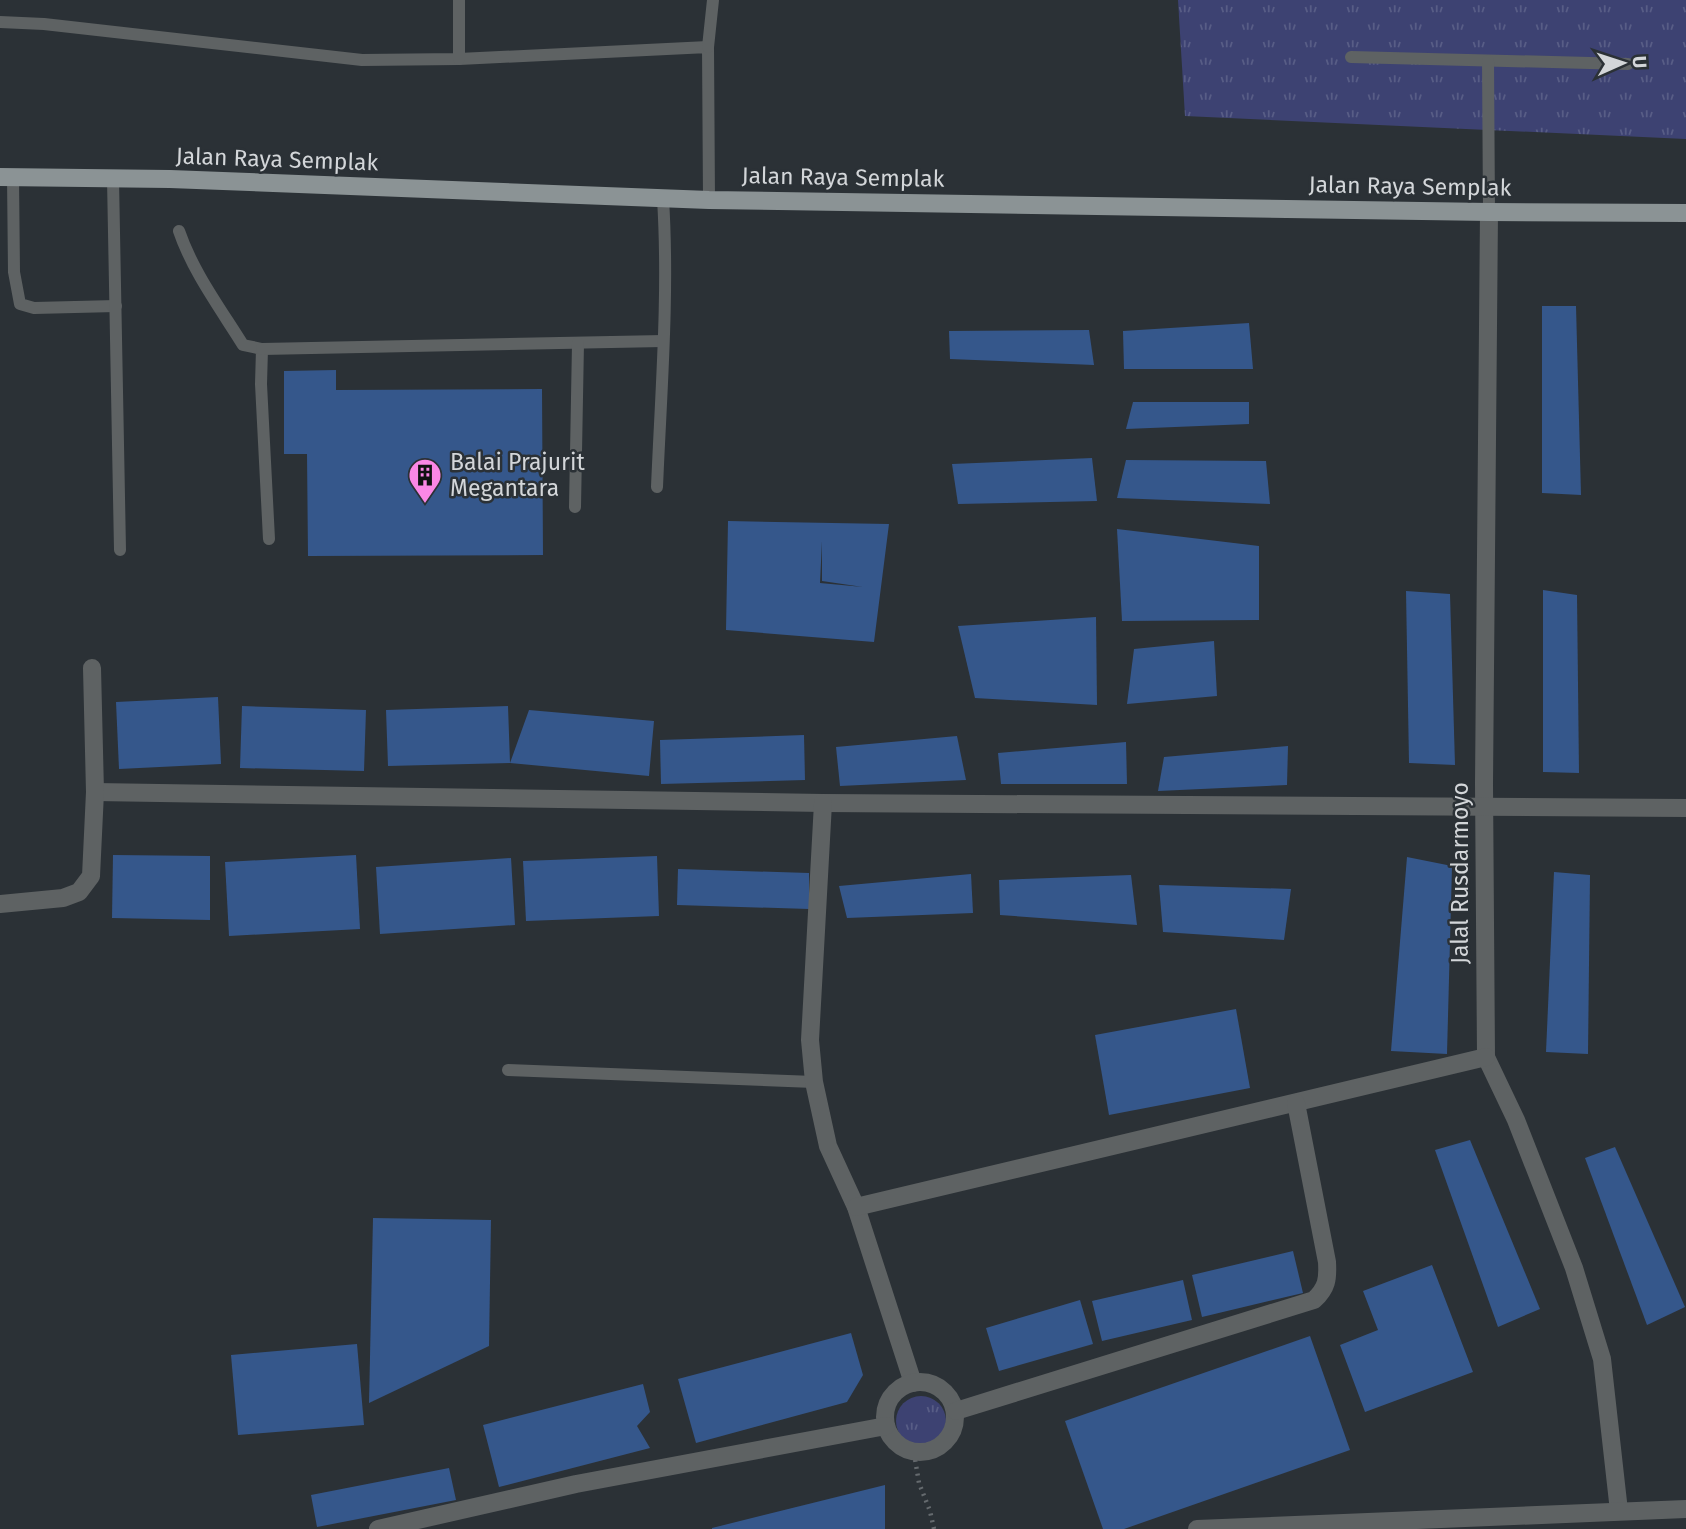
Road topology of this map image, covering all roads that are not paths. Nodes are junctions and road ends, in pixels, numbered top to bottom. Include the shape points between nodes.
1 (459, 0) edge
2 (713, 0) edge
3 (0, 22) edge
4 (708, 47) junction
5 (1351, 57) dead end
6 (459, 59) junction
7 (1488, 61) junction
8 (1628, 64) dead end
9 (6, 177) edge
10 (113, 179) junction
11 (663, 199) junction
12 (709, 200) junction
13 (1489, 212) junction
14 (1686, 213) edge
15 (179, 231) dead end
16 (116, 306) junction
17 (663, 341) junction
18 (578, 343) junction
19 (262, 349) junction
20 (657, 487) dead end
21 (575, 507) dead end
22 (269, 539) dead end
23 (120, 550) dead end
24 (92, 668) dead end
25 (95, 792) junction
26 (823, 803) junction
27 (1485, 806) junction
28 (1686, 807) edge
29 (0, 904) edge
30 (1486, 1057) junction
31 (508, 1070) dead end
32 (814, 1083) junction
33 (1296, 1103) junction
34 (856, 1207) junction
35 (913, 1383) junction
36 (956, 1411) junction
37 (886, 1426) junction
38 (1686, 1509) edge
39 (1619, 1511) junction
40 (1489, 1523) edge
41 (1351, 1526) edge
42 (378, 1529) edge
43 (1198, 1529) edge

1 - 6 lane
2 - 4 lane
3 - 6 lane via 362,60
4 - 6 lane
4 - 12 lane
5 - 7 lane
7 - 8 lane
7 - 13 lane
9 - 10 main road, Jalan Raya Semplak
9 - 16 lane via 20,304 34,308
10 - 11 main road, Jalan Raya Semplak
10 - 16 lane
11 - 12 main road, Jalan Raya Semplak
11 - 17 lane
12 - 13 main road, Jalan Raya Semplak
13 - 14 main road, Jalan Raya Semplak
13 - 27 street, Jalal Rusdarmoyo
15 - 19 lane via 243,345
16 - 23 lane
17 - 18 lane
17 - 20 lane
18 - 19 lane
18 - 21 lane
19 - 22 lane
24 - 25 street
25 - 26 street
25 - 29 street via 91,876 79,892 63,898
26 - 27 street
26 - 32 street via 810,1040
27 - 28 street
27 - 30 street, Jalal Rusdarmoyo
30 - 33 street
30 - 39 street, Jalal Rusdarmoyo via 1574,1269 1602,1359
31 - 32 lane
32 - 34 street via 828,1146
33 - 34 street
33 - 36 street via 1327,1262 1325,1288 1314,1300
34 - 35 street
35 - 36 street via 924,1381 945,1391
35 - 37 street via 890,1399
36 - 37 street via 949,1439 934,1451 902,1448
37 - 42 street via 576,1484
38 - 39 street
39 - 40 street
40 - 41 street
41 - 43 street

